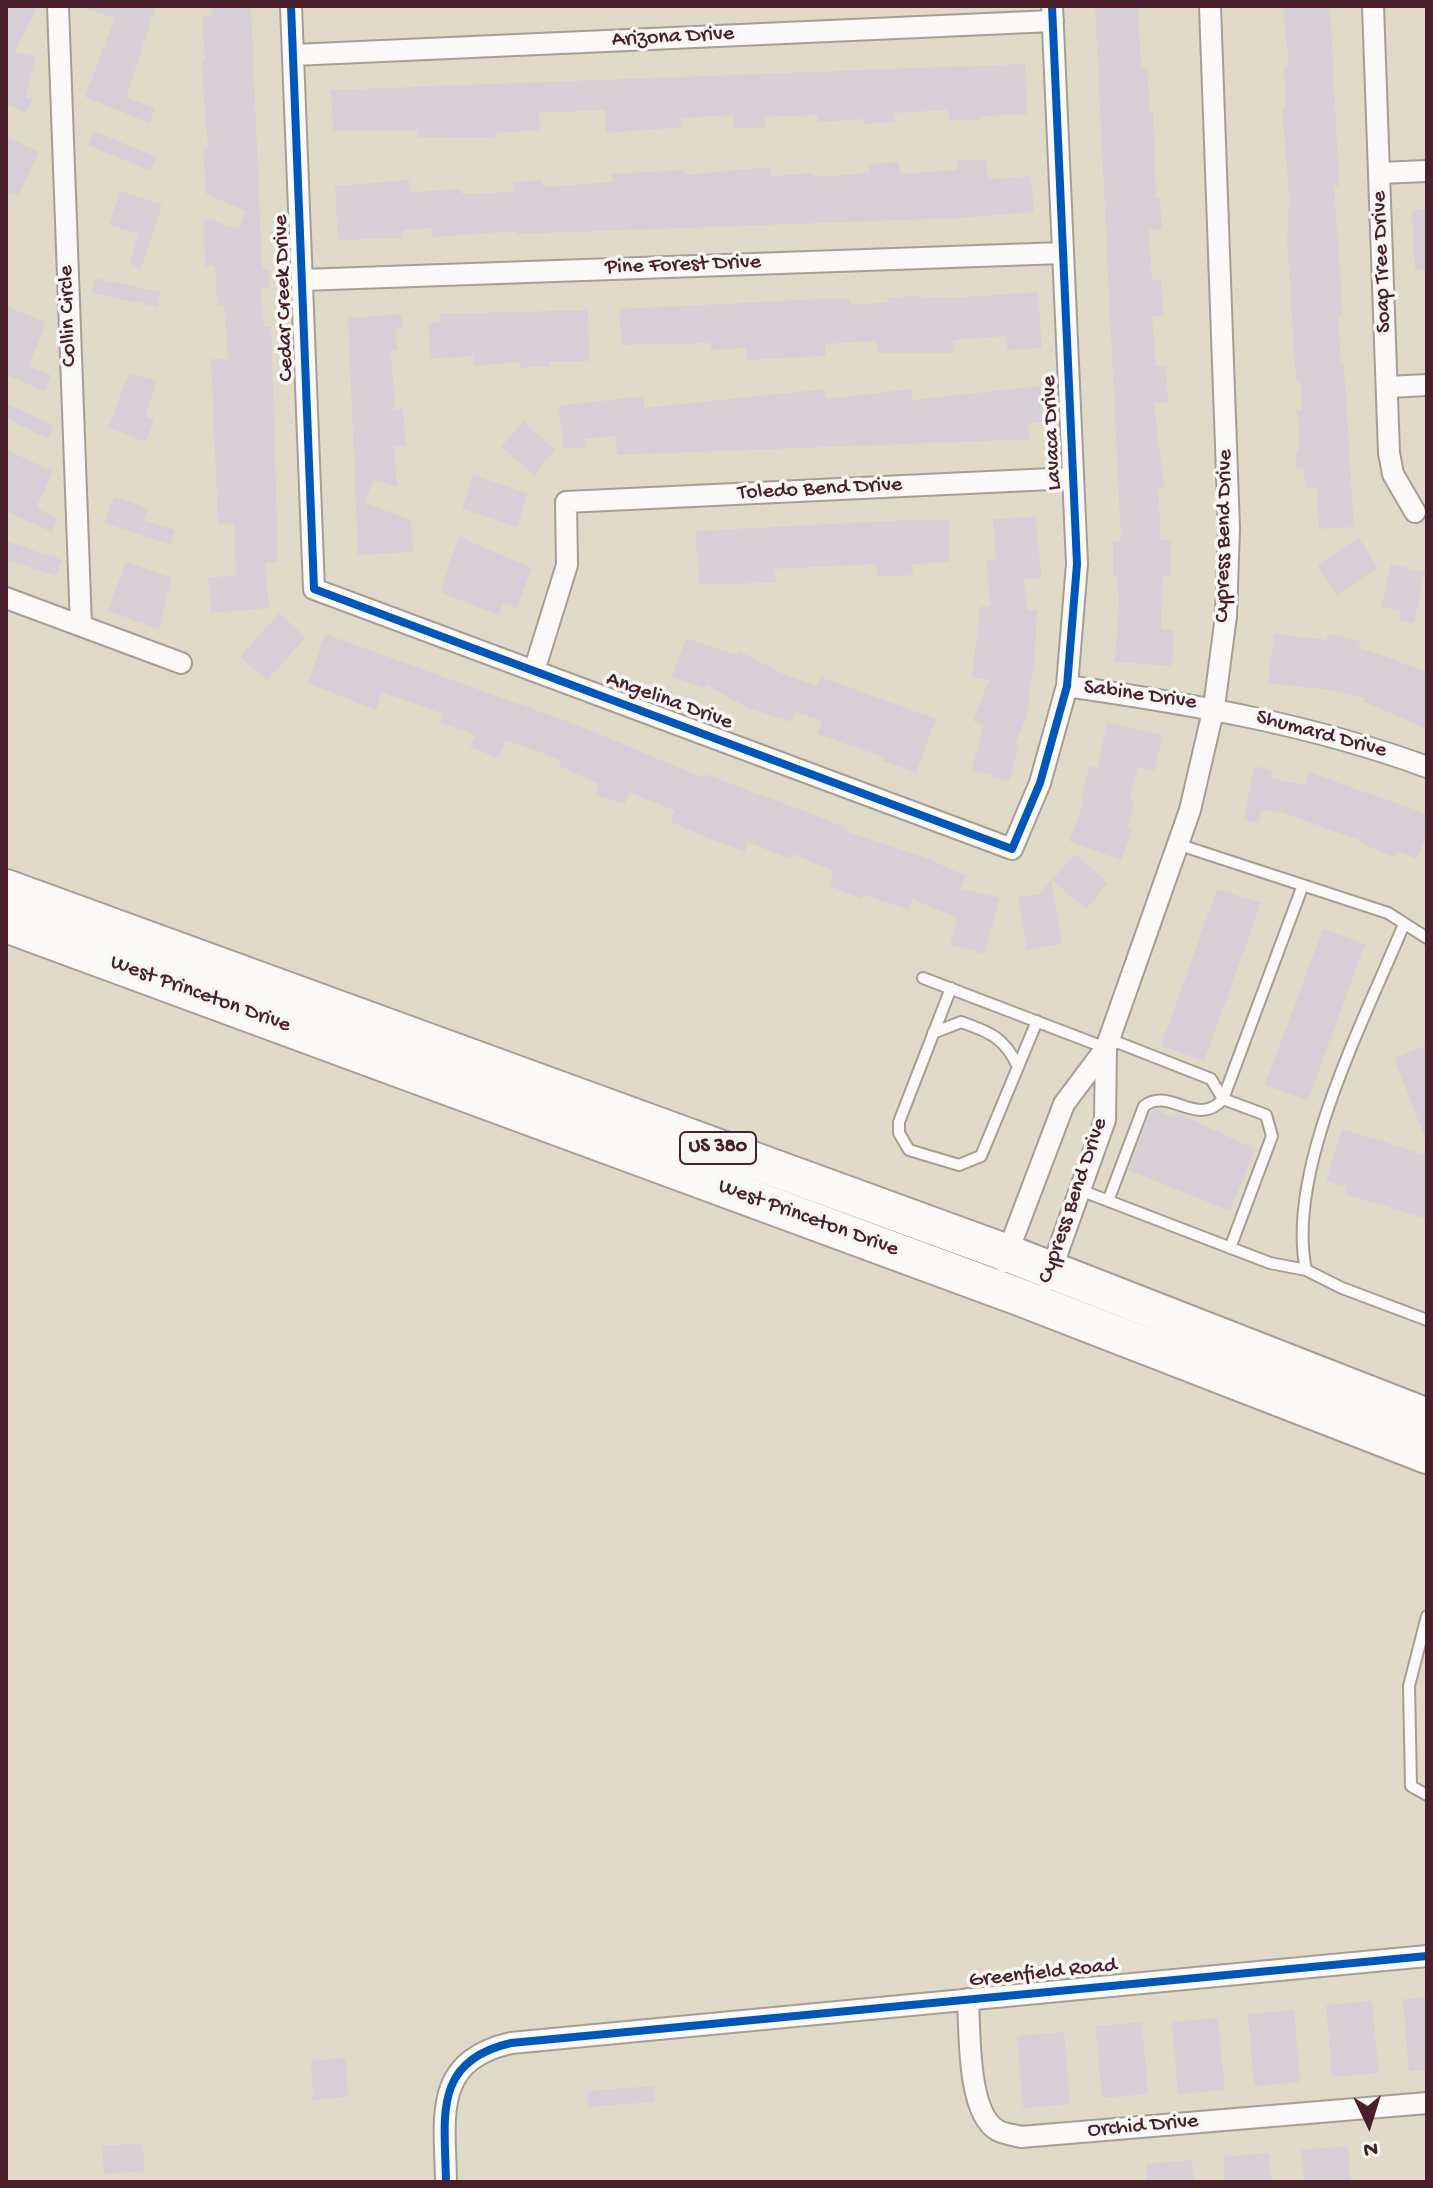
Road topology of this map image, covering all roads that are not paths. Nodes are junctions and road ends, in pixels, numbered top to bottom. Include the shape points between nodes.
1 (58, 6) edge
2 (291, 6) edge
3 (1210, 6) edge
4 (1373, 6) edge
5 (1052, 13) edge
6 (293, 55) junction
7 (1427, 171) edge
8 (1380, 173) junction
9 (1063, 253) junction
10 (302, 280) junction
11 (1427, 385) edge
12 (1388, 387) junction
13 (1073, 478) junction
14 (1415, 512) dead end
15 (314, 589) joint
16 (6, 598) edge
17 (81, 626) junction
18 (181, 663) dead end
19 (534, 671) junction
20 (1067, 686) junction
21 (1214, 707) junction
22 (1427, 767) edge
23 (1180, 845) junction
24 (1012, 849) joint
25 (1303, 885) junction
26 (6, 888) edge
27 (6, 924) edge
28 (1404, 924) junction
29 (1427, 938) edge
30 (923, 978) dead end
31 (951, 988) junction
32 (1037, 1021) junction
33 (933, 1033) junction
34 (1108, 1044) junction
35 (1018, 1067) junction
36 (1223, 1099) junction
37 (1080, 1190) junction
38 (1108, 1201) junction
39 (1230, 1248) junction
40 (1007, 1253) junction
41 (1306, 1270) junction
42 (995, 1288) junction
43 (1045, 1288) junction
44 (1427, 1320) edge
45 (1427, 1417) edge
46 (1427, 1455) edge
47 (1427, 1616) edge
48 (1427, 1795) edge
49 (1427, 1956) edge
50 (968, 1999) junction
51 (1427, 2103) edge
52 (446, 2182) edge

1 - 17 street, Collin Circle
2 - 6 street, Cedar Creek Drive
3 - 21 street, Cypress Bend Drive via 1229,528 1226,616
4 - 8 street, Soap Tree Drive
5 - 6 street, Arizona Drive
5 - 9 street, Lavaca Drive
6 - 10 street, Cedar Creek Drive
7 - 8 street
8 - 12 street, Soap Tree Drive
9 - 10 street, Pine Forest Drive
9 - 13 street, Lavaca Drive
10 - 15 street, Cedar Creek Drive
11 - 12 street
12 - 14 street, Soap Tree Drive via 1393,474
13 - 19 street, Toledo Bend Drive via 566,502 567,565
13 - 20 street, Lavaca Drive via 1077,564
15 - 19 street, Angelina Drive
16 - 17 street
17 - 18 street
19 - 24 street, Angelina Drive
20 - 21 street, Sabine Drive
20 - 24 street, Lavaca Drive via 1040,783
21 - 22 street, Shumard Drive via 1338,735
21 - 23 street, Cypress Bend Drive
23 - 25 lane
23 - 34 street, Cypress Bend Drive
25 - 28 lane via 1388,913
25 - 36 lane
26 - 40 highway, West Princeton Drive / US 380
27 - 42 highway, West Princeton Drive / US 380
28 - 29 lane
28 - 41 lane via 1321,1128 1301,1247
30 - 31 lane
31 - 32 lane
31 - 33 lane
32 - 34 lane
32 - 35 lane
33 - 35 lane via 961,1022 989,1032 1009,1046
33 - 35 lane via 899,1122 909,1150 959,1165 981,1156
34 - 36 lane via 1211,1079
34 - 37 street, Cypress Bend Drive via 1105,1120
34 - 40 street, Cypress Bend Drive via 1064,1104
36 - 38 lane via 1202,1112 1162,1099 1144,1106
36 - 39 lane via 1266,1115 1272,1136
37 - 38 lane
37 - 43 street, Cypress Bend Drive
38 - 39 lane
39 - 41 lane
40 - 42 street, Cypress Bend Drive
40 - 43 highway, West Princeton Drive / US 380
41 - 44 lane
42 - 43 highway, West Princeton Drive / US 380
43 - 45 highway, West Princeton Drive / US 380
43 - 46 highway, West Princeton Drive / US 380
47 - 48 lane via 1409,1686 1411,1786
49 - 50 street, Greenfield Road
50 - 51 street, Orchid Drive via 975,2094 982,2113 997,2130 1021,2137
50 - 52 street, Greenfield Road via 511,2043 475,2055 457,2073 447,2096

